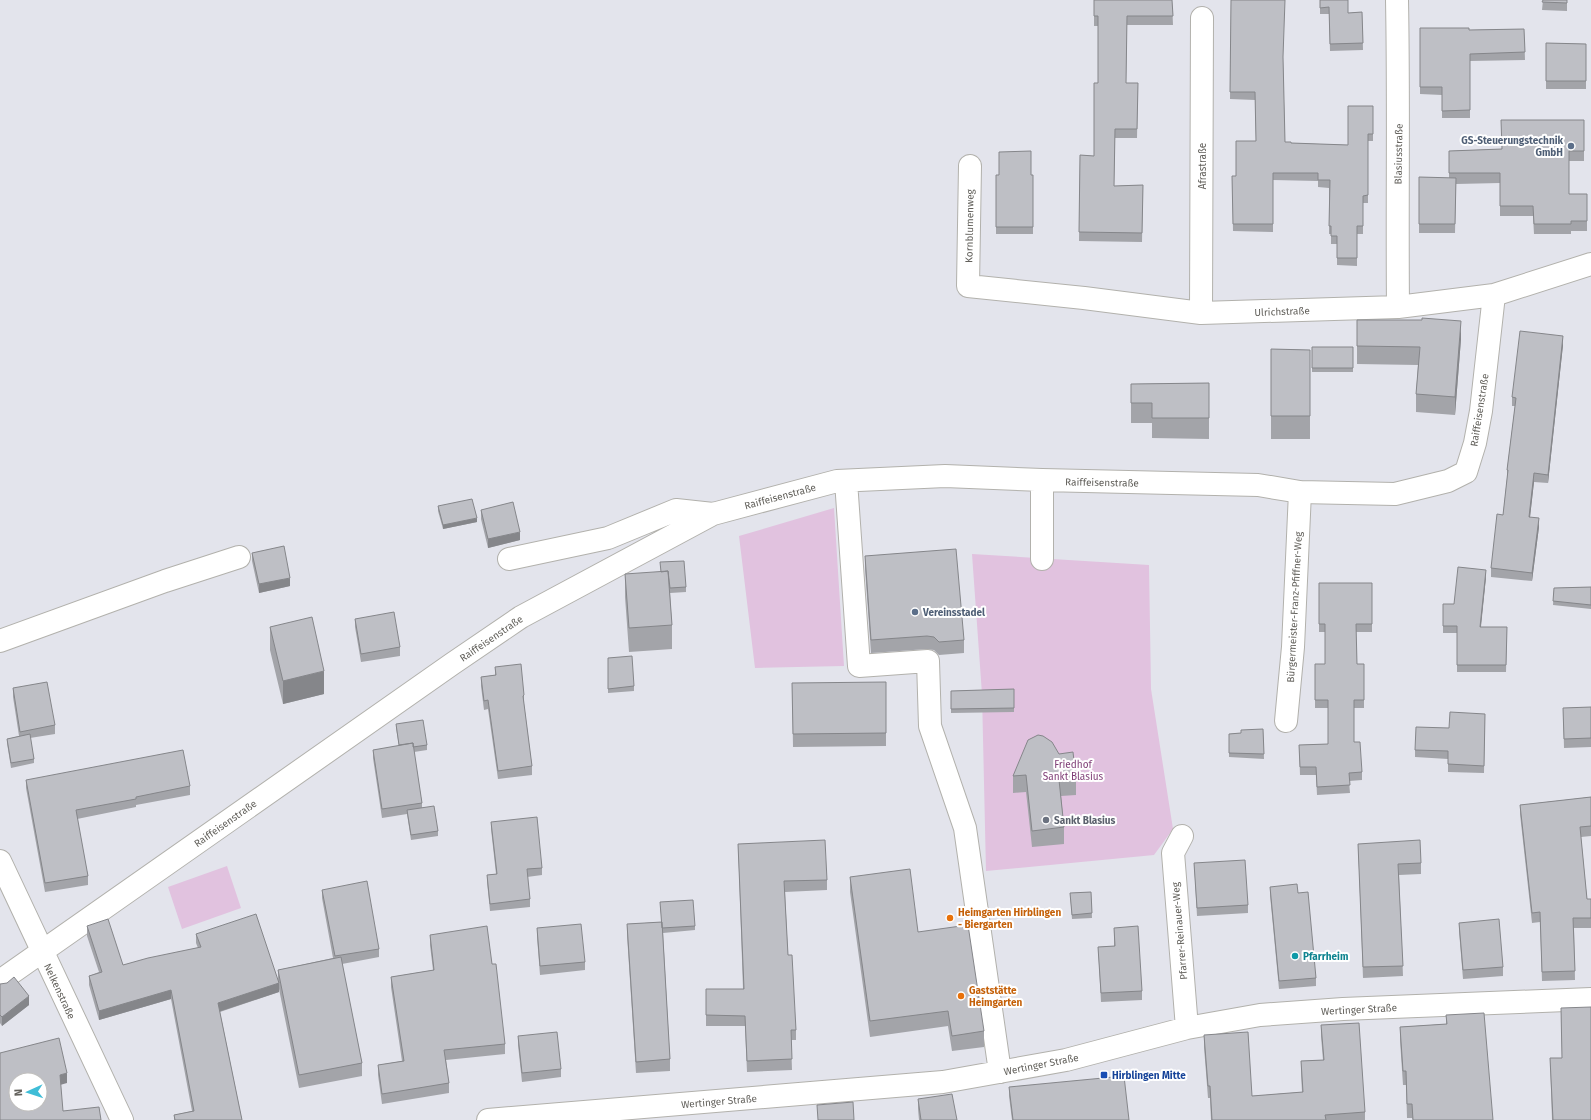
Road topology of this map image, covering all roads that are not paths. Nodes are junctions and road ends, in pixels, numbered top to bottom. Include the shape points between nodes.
1 (1397, 0) edge
2 (1202, 18) dead end
3 (970, 166) dead end
4 (1591, 264) edge
5 (968, 286) joint
6 (1494, 295) junction
7 (1398, 307) junction
8 (1201, 313) junction
9 (846, 480) junction
10 (1042, 480) junction
11 (1300, 492) junction
12 (713, 514) junction
13 (239, 557) dead end
14 (509, 558) dead end
15 (1042, 558) dead end
16 (0, 641) edge
17 (1286, 721) dead end
18 (1182, 836) dead end
19 (0, 861) edge
20 (42, 951) junction
21 (0, 981) edge
22 (1591, 999) edge
23 (1187, 1028) junction
24 (1000, 1072) junction
25 (122, 1120) edge
26 (488, 1120) edge

1 - 7 street, Blasiusstraße
2 - 8 street, Afrastraße
3 - 5 street, Kornblumenweg
4 - 6 street, Ulrichstraße
5 - 8 street, Ulrichstraße
6 - 7 street, Ulrichstraße
6 - 11 street, Raiffeisenstraße via 1481,411 1466,472 1448,481 1395,494
7 - 8 street, Ulrichstraße
9 - 10 street, Raiffeisenstraße via 945,476
9 - 12 street, Raiffeisenstraße
9 - 24 street via 859,666 928,662 930,726 965,828
10 - 11 street, Raiffeisenstraße via 1258,485
10 - 15 street
11 - 17 street, Bürgermeister-Franz-Pfiffner-Weg
12 - 14 street via 676,510 608,538
12 - 20 street, Raiffeisenstraße via 522,617
13 - 16 street
18 - 23 street, Pfarrer-Reinauer-Weg via 1173,853
19 - 20 street, Nelkenstraße
20 - 21 street, Raiffeisenstraße
20 - 25 street, Nelkenstraße
22 - 23 street, Wertinger Straße via 1312,1011 1260,1015
23 - 24 street, Wertinger Straße via 1066,1060
24 - 26 street, Wertinger Straße via 943,1082

